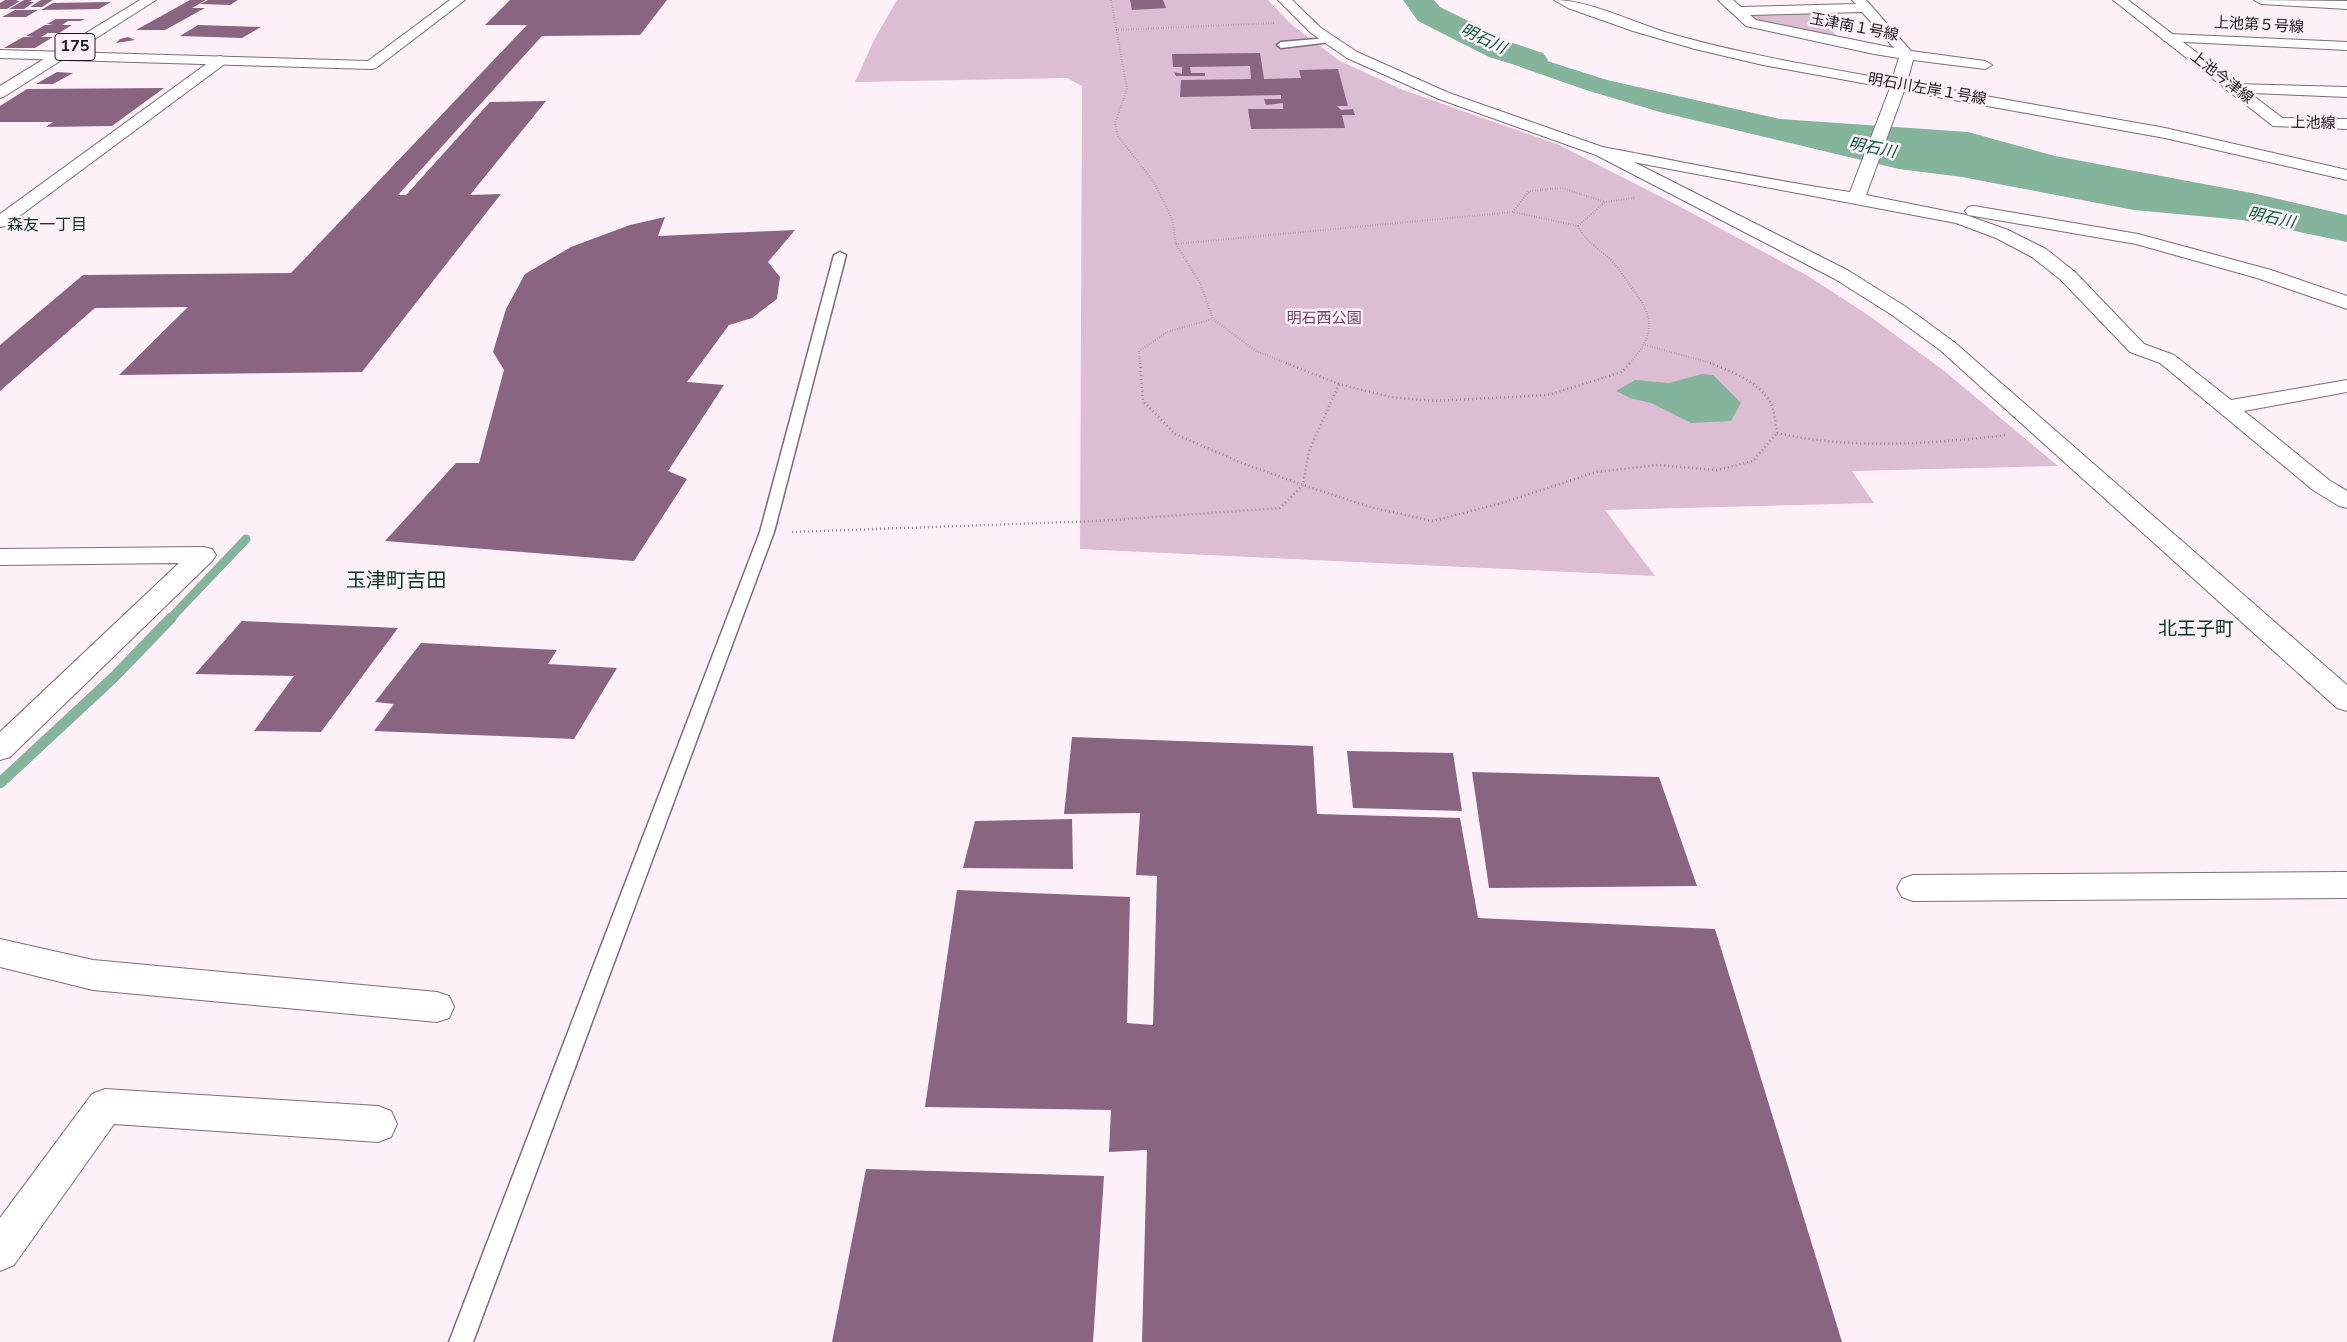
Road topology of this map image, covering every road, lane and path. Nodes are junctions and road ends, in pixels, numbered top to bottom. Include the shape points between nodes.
1 (131, 0) edge
2 (150, 0) edge
3 (458, 0) edge
4 (1111, 0) edge
5 (1285, 0) edge
6 (1562, 0) edge
7 (1726, 0) edge
8 (2120, 0) edge
9 (2261, 0) edge
10 (1862, 4) edge
11 (2347, 5) edge
12 (1738, 11) junction
13 (1305, 21) junction
14 (1116, 30) junction
15 (2169, 38) junction
16 (1328, 40) junction
17 (1281, 45) dead end
18 (2347, 46) edge
19 (0, 54) edge
20 (43, 54) junction
21 (62, 55) junction
22 (1907, 55) junction
23 (221, 60) junction
24 (1985, 65) dead end
25 (0, 80) edge
26 (1898, 86) junction
27 (2234, 89) junction
28 (2347, 92) edge
29 (0, 93) edge
30 (2279, 123) junction
31 (2347, 124) edge
32 (1602, 152) junction
33 (2298, 162) junction
34 (2347, 175) edge
35 (1678, 191) junction
36 (1856, 198) junction
37 (1605, 202) junction
38 (1901, 208) junction
39 (1513, 212) junction
40 (0, 222) edge
41 (1578, 226) junction
42 (1176, 244) junction
43 (840, 255) dead end
44 (2347, 303) edge
45 (1214, 319) junction
46 (1646, 345) junction
47 (1339, 384) junction
48 (2347, 386) edge
49 (2226, 408) junction
50 (2042, 430) junction
51 (1777, 433) junction
52 (1303, 485) junction
53 (2347, 501) edge
54 (767, 532) junction
55 (0, 557) edge
56 (2347, 701) edge
57 (0, 749) edge
58 (2347, 885) edge
59 (1913, 888) dead end
60 (0, 953) edge
61 (437, 1007) dead end
62 (378, 1124) dead end
63 (0, 1251) edge
64 (461, 1342) edge

1 - 20 main road, 175
2 - 21 main road, 175
3 - 23 main road via 371,66
4 - 14 path
5 - 13 main road
6 - 26 main road, 明石川左岸１号線 via 1693,45 1784,66
7 - 12 main road, 玉津南１号線
8 - 15 main road, 上池今津線
9 - 11 main road
10 - 12 main road
10 - 22 main road
12 - 22 main road, 玉津南１号線 via 1751,23
13 - 14 path
13 - 16 main road
14 - 42 path via 1127,89 1115,123 1118,136 1153,181 1172,220
15 - 18 main road, 上池第５号線
15 - 27 main road, 上池今津線
16 - 17 lane
16 - 32 main road via 1352,55 1444,96
19 - 20 main road
20 - 21 main road
20 - 25 main road, 175
21 - 23 main road
21 - 29 main road, 175
22 - 24 main road, 玉津南１号線
22 - 26 main road
23 - 40 main road
26 - 33 main road, 明石川左岸１号線 via 2134,126
26 - 36 main road
27 - 28 main road
27 - 30 main road, 上池今津線
30 - 31 main road, 上池線
30 - 33 main road, 上池今津線 via 2303,143
32 - 35 main road
32 - 36 main road
33 - 34 main road, 明石川左岸１号線
35 - 37 path
35 - 50 main road via 1842,275 1899,310 1947,346
36 - 38 main road
37 - 39 path via 1562,188 1529,191
37 - 41 path
38 - 44 main road via 1924,203 2138,239 2264,274
38 - 49 main road via 1960,219 2002,234 2039,253 2068,276 2137,348 2167,359
39 - 41 path
39 - 42 path
41 - 46 path via 1612,261 1644,303 1650,322
42 - 45 path via 1200,283
43 - 54 lane
45 - 47 path via 1256,351
45 - 52 path via 1167,332 1139,351 1143,401 1176,434
46 - 47 path via 1622,372 1548,396 1434,401 1391,397
46 - 51 path via 1698,358 1735,373 1767,397
47 - 52 path via 1309,451
48 - 49 main road
49 - 53 main road via 2321,485
50 - 51 path via 1968,440 1863,446 1809,441
50 - 56 main road
51 - 52 path via 1753,462 1717,470 1658,465 1596,472 1505,502 1433,521 1370,507
52 - 54 path via 1280,508 1098,521
54 - 64 lane
55 - 57 main road via 203,555
58 - 59 main road
60 - 61 main road via 93,975
62 - 63 main road via 105,1106

